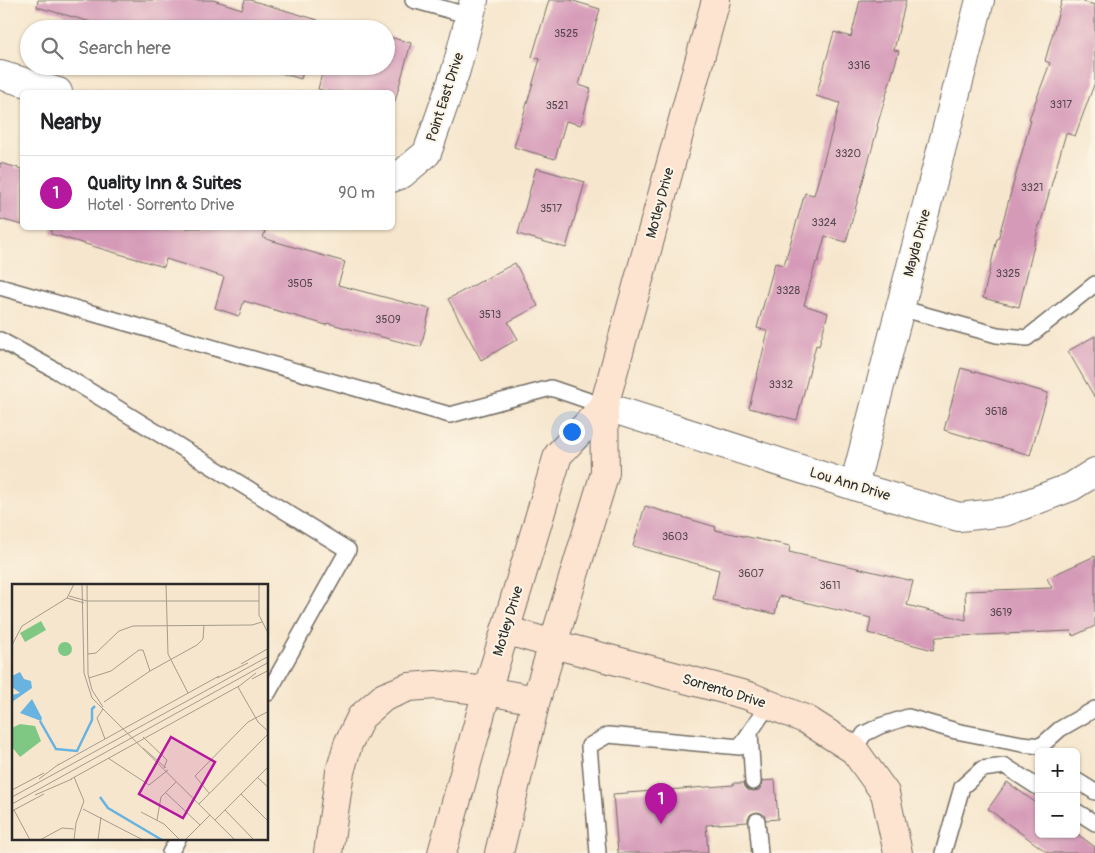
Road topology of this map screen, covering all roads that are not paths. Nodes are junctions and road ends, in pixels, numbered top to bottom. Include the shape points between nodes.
1 (414, 0) edge
2 (716, 0) edge
3 (980, 0) edge
4 (472, 8) edge
5 (0, 75) edge
6 (51, 90) edge
7 (395, 177) edge
8 (1095, 284) edge
9 (0, 287) edge
10 (900, 308) junction
11 (0, 340) edge
12 (604, 406) junction
13 (1095, 472) edge
14 (854, 486) junction
15 (505, 630) junction
16 (553, 644) junction
17 (269, 691) edge
18 (487, 691) junction
19 (536, 700) junction
20 (769, 704) junction
21 (1095, 709) edge
22 (750, 733) junction
23 (1039, 748) edge
24 (1044, 748) edge
25 (854, 750) junction
26 (753, 782) dead end
27 (1080, 783) edge
28 (1035, 785) edge
29 (1095, 792) edge
30 (1080, 814) edge
31 (757, 821) dead end
32 (1095, 823) edge
33 (177, 840) edge
34 (170, 853) edge
35 (328, 853) edge
36 (442, 853) edge
37 (499, 853) edge
38 (598, 853) edge
39 (760, 853) edge
40 (898, 853) edge
41 (944, 853) edge

1 - 4 lane
2 - 12 main road, Motley Drive
3 - 10 street, Mayda Drive
4 - 7 street, Point East Drive via 456,70 427,153
5 - 6 street
8 - 10 lane via 1026,338 997,334
9 - 12 lane via 450,415 551,388
10 - 14 street, Mayda Drive
11 - 17 lane via 57,371 348,550
12 - 14 street, Lou Ann Drive
12 - 15 main road, Motley Drive via 558,455
12 - 16 main road, Motley Drive via 604,472
13 - 14 street, Lou Ann Drive via 1071,487 1005,512 959,517
15 - 16 main road, Sorrento Drive
15 - 18 main road, Motley Drive
16 - 19 main road, Motley Drive
16 - 20 main road, Sorrento Drive
18 - 19 main road
18 - 35 main road via 436,685 409,687 384,697 361,718 348,744 340,772
18 - 36 main road, Motley Drive
19 - 37 main road, Motley Drive
20 - 22 lane
20 - 25 main road, Sorrento Drive via 807,720
21 - 24 lane via 1060,729
22 - 26 lane
22 - 38 lane via 740,747 608,735 589,746
23 - 25 lane via 956,731 908,717 864,734
25 - 40 main road, Sorrento Drive via 885,793
27 - 29 lane
28 - 41 lane via 1005,766 982,769 962,788
30 - 32 lane
31 - 39 lane
33 - 34 lane

